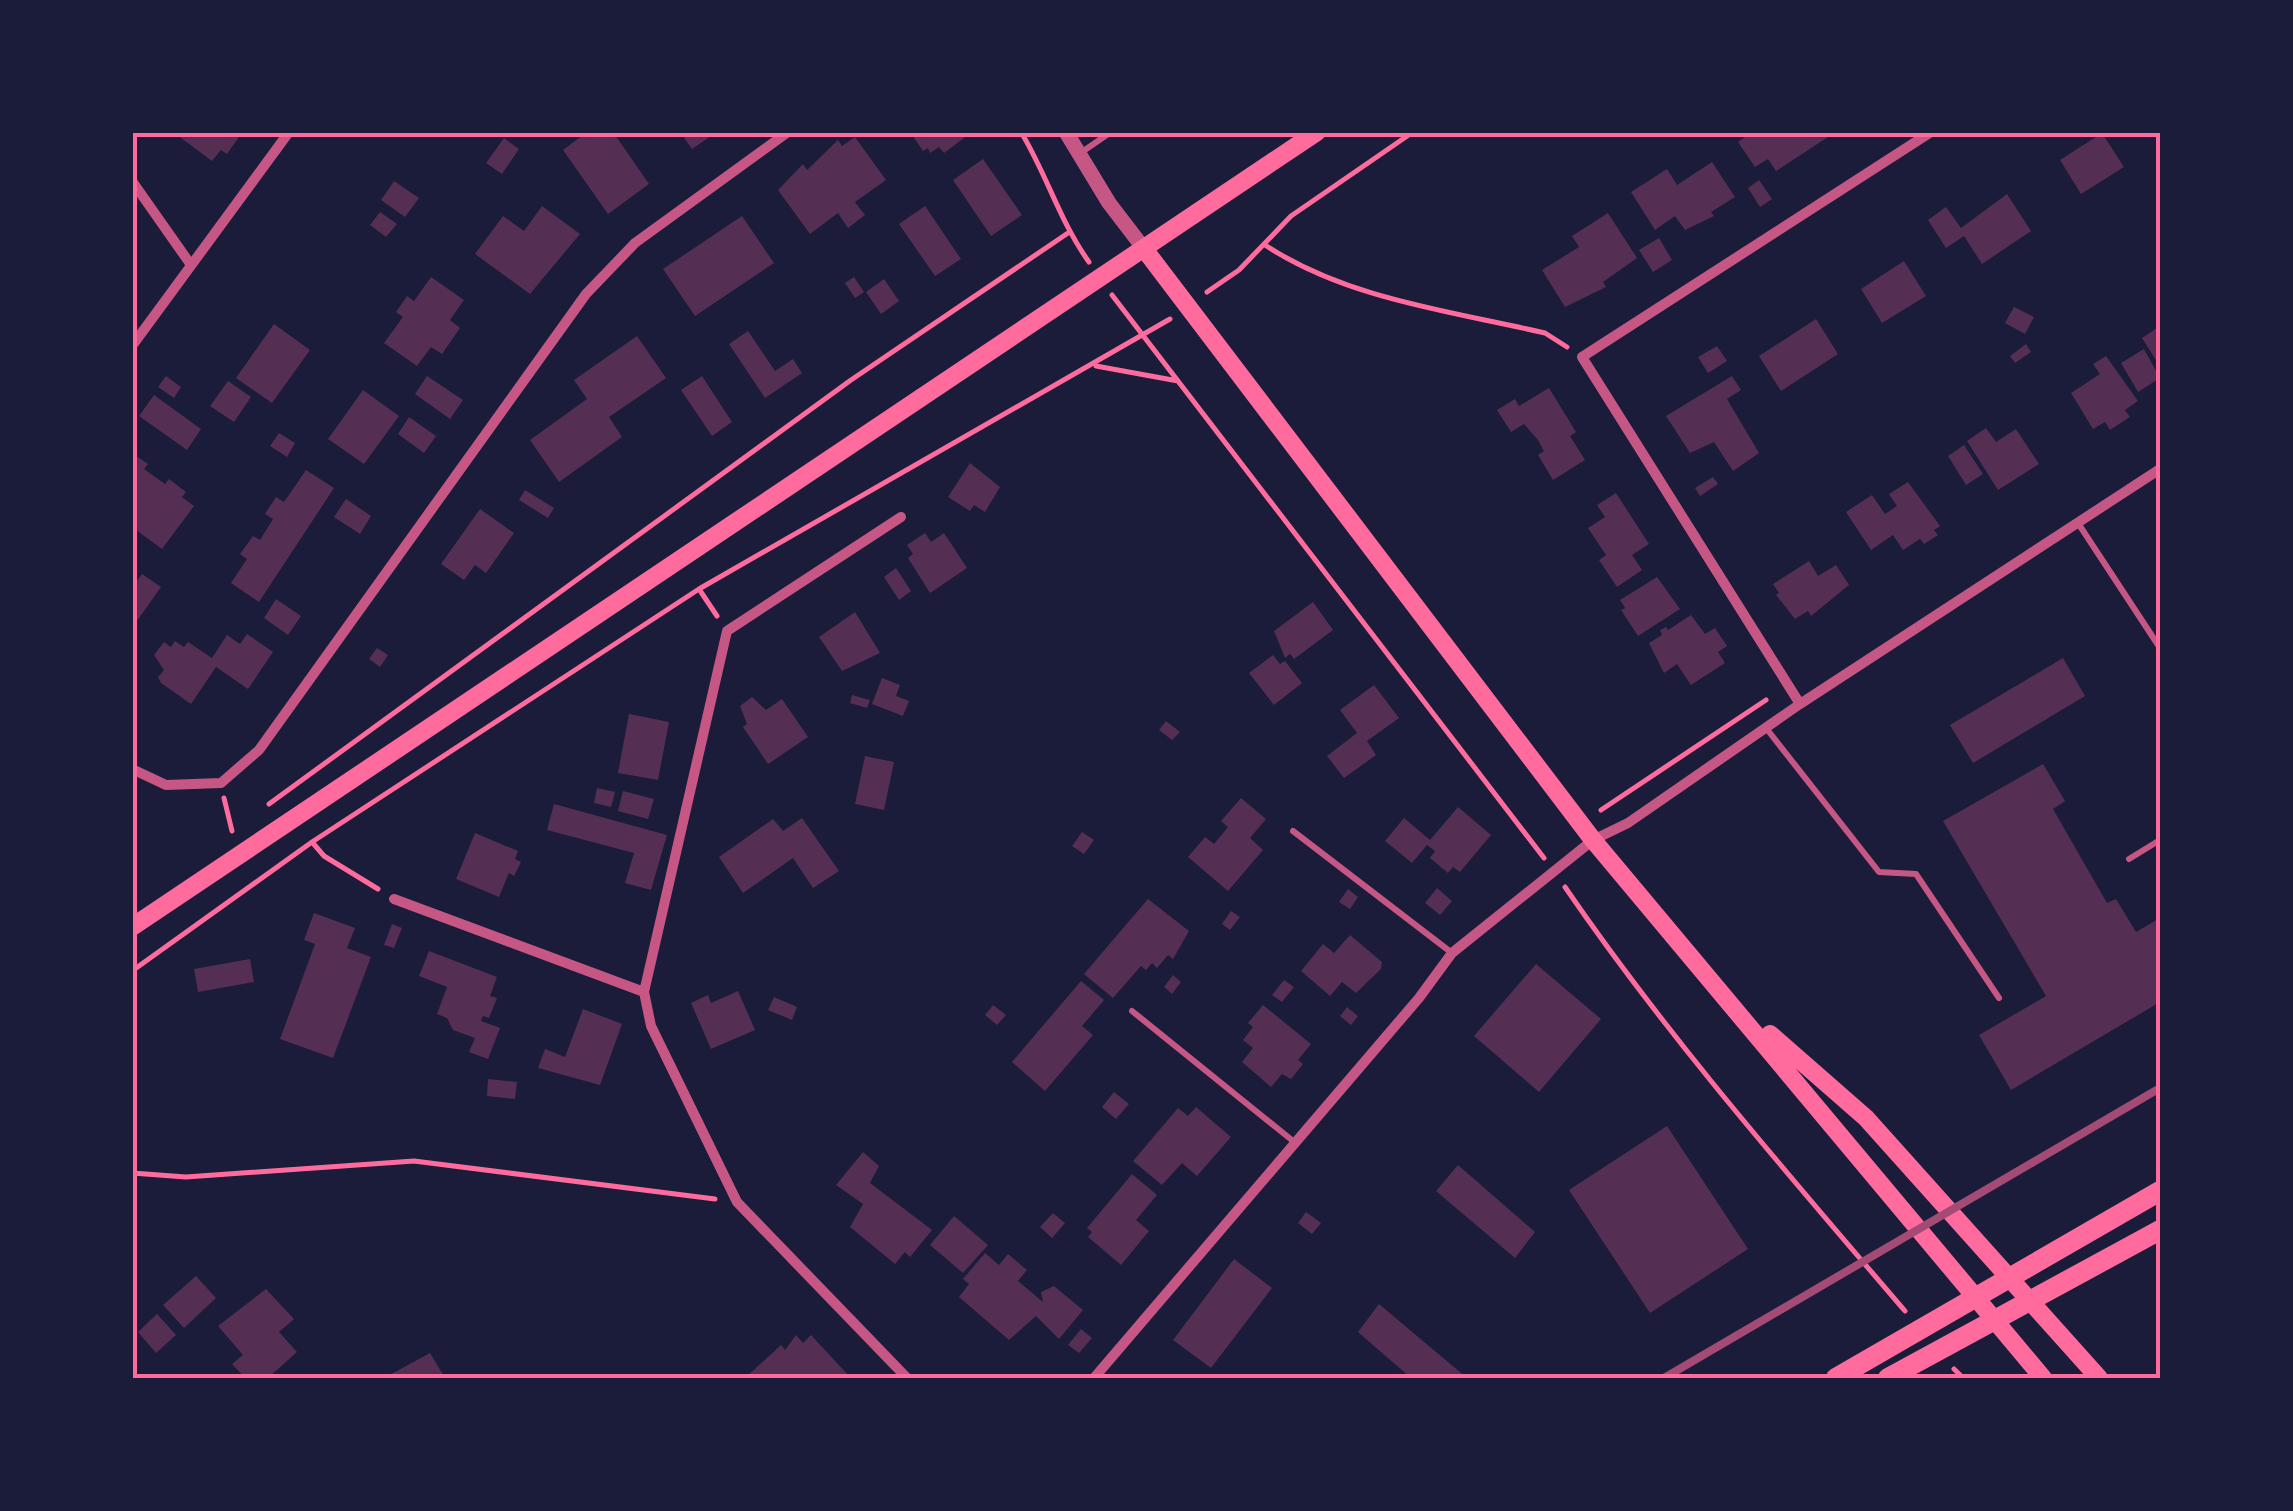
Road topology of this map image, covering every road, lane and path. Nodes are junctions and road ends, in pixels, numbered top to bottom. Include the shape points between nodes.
1 (289, 132) edge
2 (788, 132) edge
3 (1021, 132) edge
4 (1066, 132) edge
5 (1112, 132) edge
6 (1317, 132) edge
7 (1413, 132) edge
8 (1931, 132) edge
9 (1079, 154) junction
10 (132, 182) edge
11 (1265, 246) junction
12 (1145, 250) junction
13 (191, 265) junction
14 (1239, 270) dead end
15 (1142, 338) dead end
16 (132, 346) edge
17 (1582, 357) junction
18 (1093, 366) junction
19 (1180, 381) dead end
20 (2160, 469) edge
21 (901, 517) dead end
22 (2078, 522) junction
23 (699, 589) junction
24 (727, 631) junction
25 (2160, 648) edge
26 (1800, 704) junction
27 (1765, 727) junction
28 (132, 768) edge
29 (221, 784) junction
30 (264, 808) dead end
31 (248, 820) dead end
32 (232, 831) junction
33 (1293, 831) dead end
34 (1593, 840) junction
35 (2160, 840) edge
36 (218, 841) dead end
37 (312, 842) junction
38 (2129, 859) dead end
39 (394, 899) joint
40 (132, 928) edge
41 (1452, 953) junction
42 (132, 972) edge
43 (644, 992) junction
44 (1728, 998) junction
45 (1999, 998) dead end
46 (1132, 1011) dead end
47 (1293, 1141) junction
48 (132, 1173) edge
49 (2160, 1192) edge
50 (738, 1202) junction
51 (2160, 1230) edge
52 (1895, 1375) edge
53 (907, 1378) edge
54 (1094, 1378) edge
55 (1836, 1378) edge
56 (2043, 1378) edge
57 (2099, 1378) edge

1 - 13 street
2 - 29 street via 635,244 586,294 259,750
3 - 30 path via 1049,177 1068,232 851,380
4 - 9 street
5 - 9 lane
6 - 12 main road
7 - 11 path via 1291,216
8 - 17 street
9 - 12 street
10 - 13 street
11 - 14 path
11 - 17 path via 1306,272 1544,332
12 - 34 main road
12 - 40 main road
13 - 16 street
15 - 18 path
17 - 26 street
18 - 19 path
18 - 23 path
20 - 22 street
21 - 24 street
22 - 25 lane
22 - 26 street
23 - 24 path
23 - 37 path
24 - 43 street
26 - 27 street
27 - 34 street via 1628,823
27 - 45 lane via 1880,872 1916,874
28 - 29 street via 166,785
29 - 32 path
31 - 32 path
32 - 36 path
33 - 41 lane
34 - 41 street
34 - 44 main road
35 - 38 lane
37 - 39 path
37 - 42 path
39 - 43 street
41 - 47 street
43 - 50 street via 651,1026
44 - 56 main road
44 - 57 main road via 1866,1118
46 - 47 lane
47 - 54 street
48 - 50 path via 186,1177 414,1161
49 - 55 main road
50 - 53 street
51 - 52 main road

